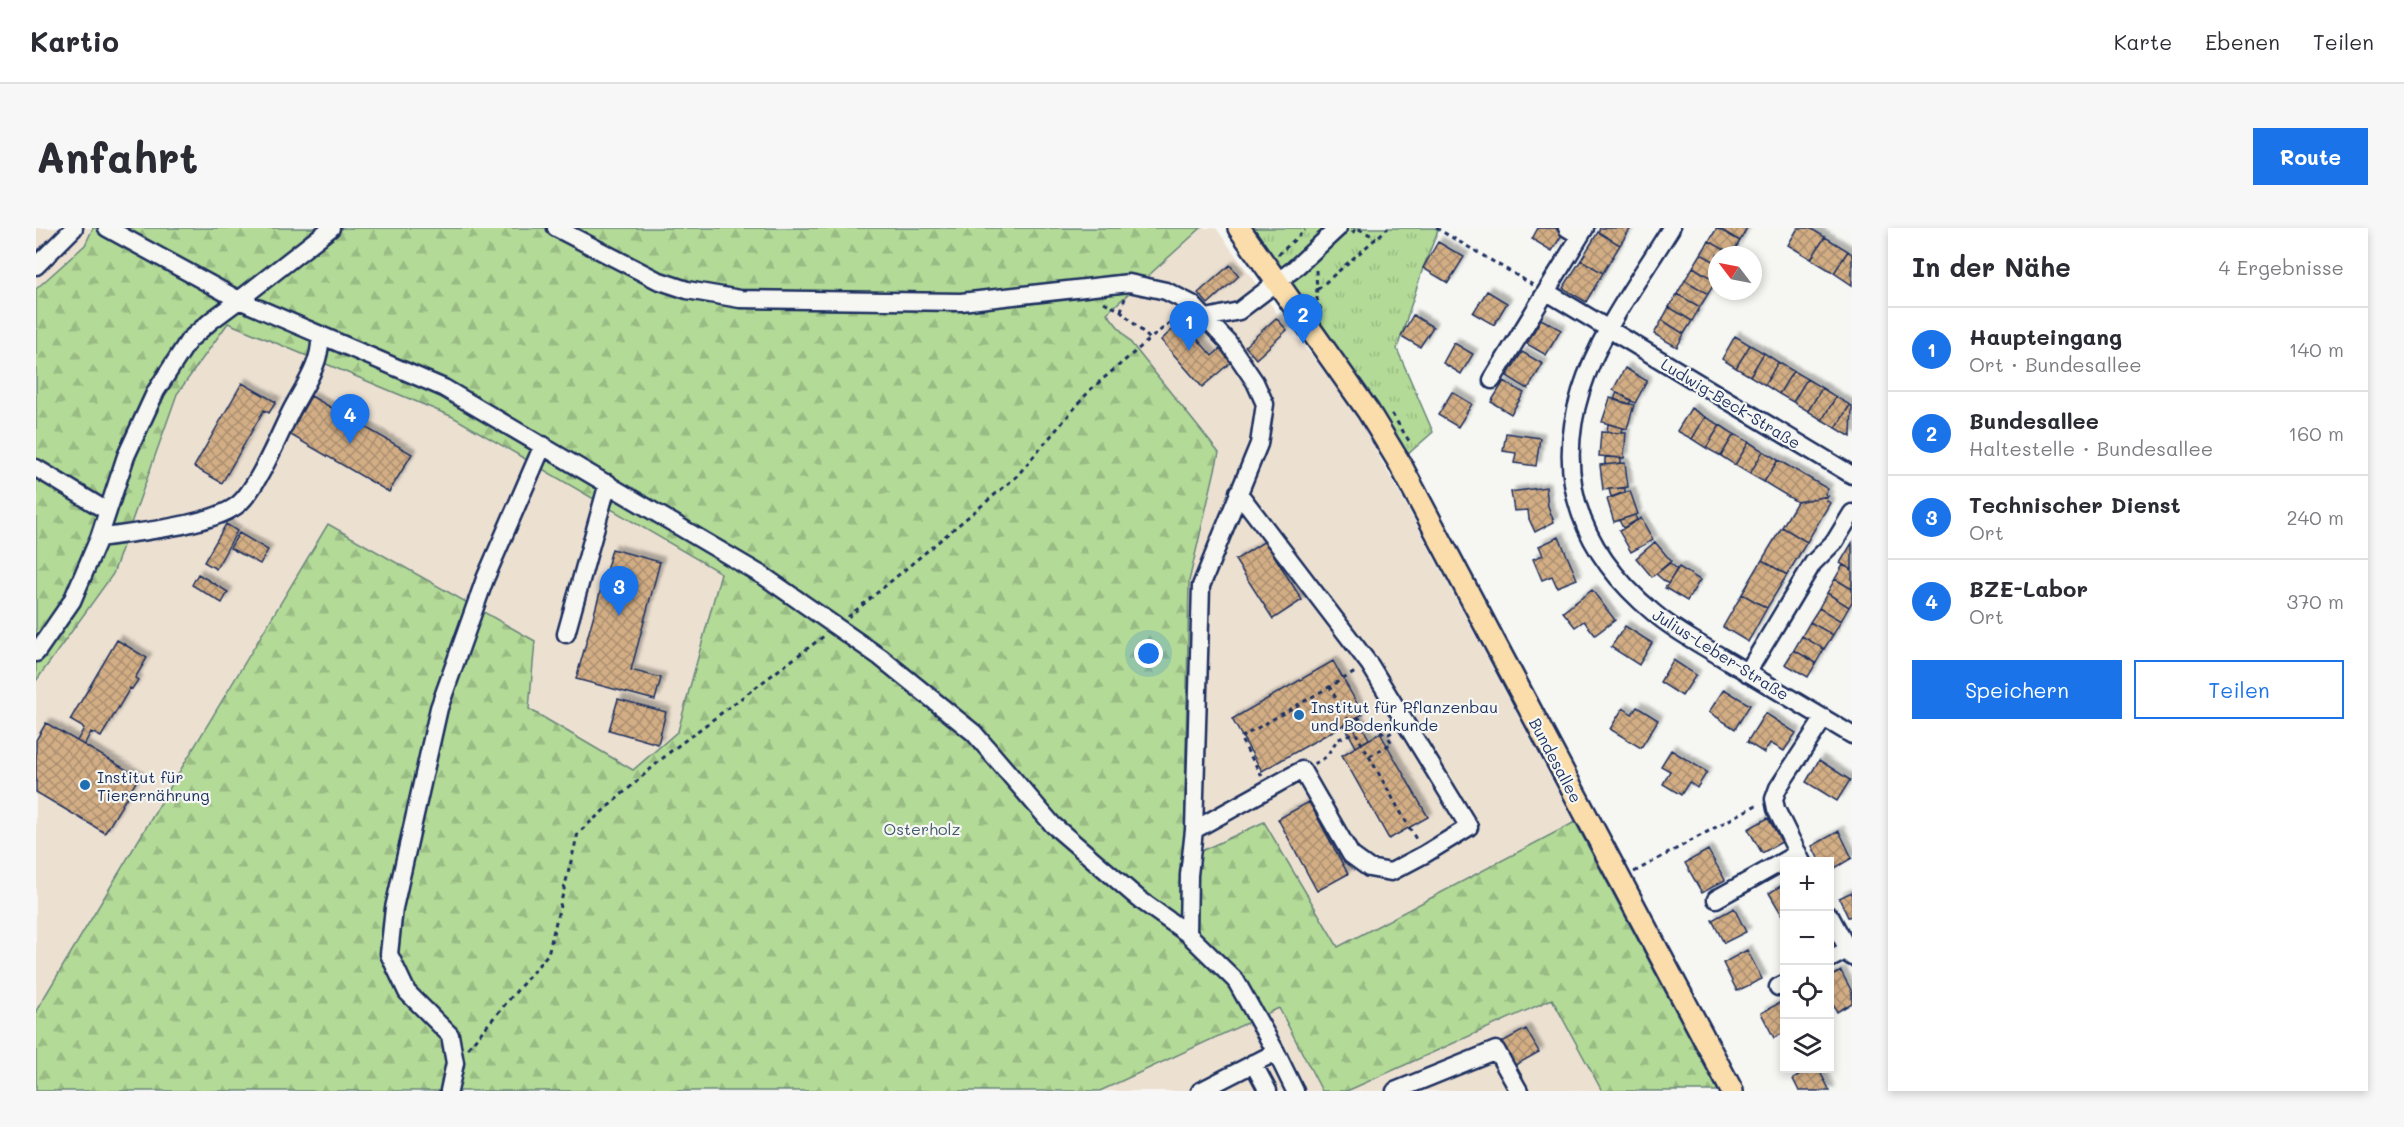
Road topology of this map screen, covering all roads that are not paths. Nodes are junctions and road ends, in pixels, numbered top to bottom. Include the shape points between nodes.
1 (74, 228) edge
2 (107, 228) edge
3 (331, 228) edge
4 (556, 228) edge
5 (1239, 228) edge
6 (1338, 228) edge
7 (1671, 228) edge
8 (1577, 231) edge
9 (36, 266) edge
10 (1277, 282) junction
11 (1547, 292) junction
12 (239, 300) junction
13 (1239, 311) junction
14 (1208, 318) junction
15 (1610, 330) junction
16 (320, 336) junction
17 (1228, 342) junction
18 (1492, 380) dead end
19 (543, 445) junction
20 (36, 468) edge
21 (1852, 476) edge
22 (608, 483) junction
23 (1238, 492) junction
24 (107, 511) junction
25 (1852, 513) edge
26 (99, 538) junction
27 (566, 634) dead end
28 (36, 653) edge
29 (1747, 673) junction
30 (1824, 718) junction
31 (1852, 735) edge
32 (1194, 830) junction
33 (1800, 857) edge
34 (1780, 867) edge
35 (1716, 899) dead end
36 (1834, 924) edge
37 (1188, 934) junction
38 (1849, 954) edge
39 (1834, 958) edge
40 (1276, 1052) junction
41 (1253, 1064) junction
42 (449, 1091) edge
43 (1200, 1091) edge
44 (1268, 1091) edge
45 (1295, 1091) edge
46 (1395, 1091) edge
47 (1519, 1091) edge
48 (1732, 1091) edge

1 - 9 street
2 - 12 street
3 - 12 street
4 - 14 street via 657,280 687,290 740,299 961,302 1129,283 1174,294
5 - 10 main road, Bundesallee
6 - 10 street
7 - 15 street, Julius-Leber-Straße
8 - 11 street
10 - 13 street
10 - 48 main road, Bundesallee via 1400,462
11 - 15 street, Ludwig-Beck-Straße
11 - 18 street
12 - 16 street
12 - 24 street via 189,340 156,391 126,456
13 - 14 street
13 - 17 street
14 - 17 street
15 - 21 street, Ludwig-Beck-Straße
15 - 29 street, Julius-Leber-Straße via 1581,391 1574,419 1572,476 1588,535 1604,563 1656,615
16 - 19 street via 444,388
16 - 26 street via 311,372 266,462 237,505 198,522
17 - 23 street via 1265,404 1259,444
19 - 22 street
19 - 42 street via 485,579 439,708 394,908 389,954 408,992 450,1035 455,1063
20 - 24 street
22 - 27 street
22 - 37 street via 765,577 879,657 974,733 1053,825 1139,899
23 - 32 street via 1202,586
23 - 32 street via 1370,665 1469,827 1391,872 1369,868 1351,855 1302,770
24 - 26 street
25 - 29 street via 1835,541 1813,562
26 - 28 street via 72,601
29 - 30 street, Julius-Leber-Straße
30 - 31 street, Julius-Leber-Straße
30 - 33 street via 1774,799
32 - 37 street
34 - 35 street
36 - 38 street
37 - 40 street via 1236,981
38 - 39 street
40 - 41 street
40 - 45 street
41 - 43 street
41 - 44 street
46 - 47 street via 1496,1050

